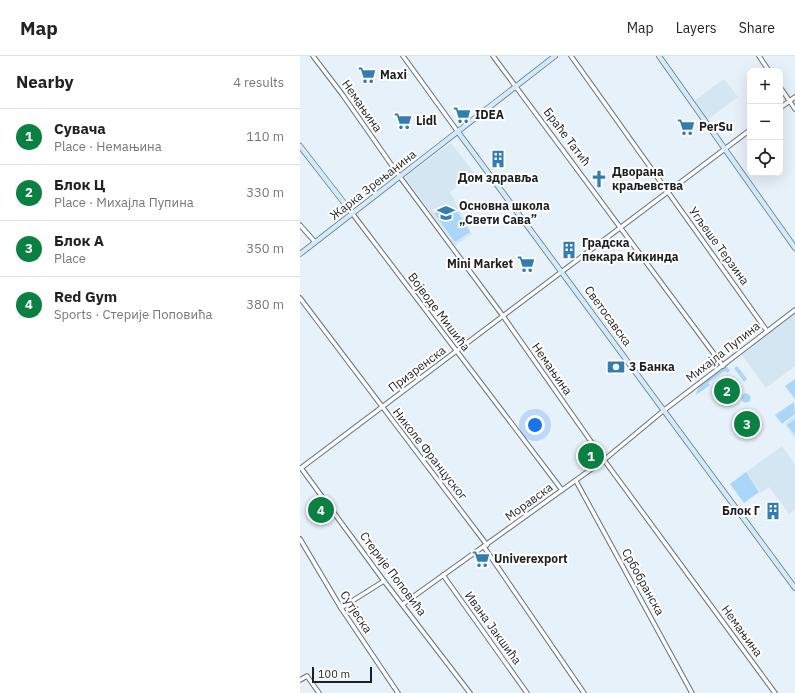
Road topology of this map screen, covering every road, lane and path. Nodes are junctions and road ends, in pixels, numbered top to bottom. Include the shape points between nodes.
1 (313, 56) edge
2 (404, 56) edge
3 (493, 56) edge
4 (555, 56) edge
5 (571, 56) edge
6 (659, 56) edge
7 (759, 56) edge
8 (767, 68) edge
9 (516, 86) junction
10 (783, 91) edge
11 (795, 97) edge
12 (790, 101) junction
13 (783, 106) edge
14 (795, 109) edge
15 (458, 132) junction
16 (747, 132) edge
17 (300, 146) edge
18 (725, 148) junction
19 (400, 177) junction
20 (667, 192) junction
21 (352, 213) junction
22 (300, 225) edge
23 (622, 228) junction
24 (315, 242) junction
25 (795, 248) edge
26 (300, 254) edge
27 (563, 271) junction
28 (300, 298) edge
29 (795, 310) edge
30 (503, 316) junction
31 (767, 331) junction
32 (457, 352) junction
33 (723, 366) junction
34 (382, 408) junction
35 (663, 411) junction
36 (604, 460) junction
37 (300, 467) edge
38 (576, 481) junction
39 (562, 490) junction
40 (300, 539) edge
41 (486, 546) junction
42 (443, 576) junction
43 (384, 581) junction
44 (795, 588) edge
45 (403, 604) junction
46 (341, 608) junction
47 (300, 680) edge
48 (319, 693) edge
49 (398, 693) edge
50 (470, 693) edge
51 (527, 693) edge
52 (584, 693) edge
53 (692, 693) edge
54 (775, 693) edge

1 - 19 street, Немањина
2 - 15 street, Светосавска
3 - 9 street, Браће Татић
4 - 9 street, Жарка Зрењанина
5 - 20 street, Угљеше Терзина
6 - 18 street
7 - 8 street
9 - 15 street, Жарка Зрењанина
9 - 23 street, Браће Татић
10 - 12 street
11 - 12 street
12 - 13 street
12 - 14 street
15 - 19 street, Жарка Зрењанина
15 - 27 street, Светосавска
16 - 18 street, Призренска
17 - 21 street, Војводе Мишића
18 - 20 street, Призренска
18 - 25 street
19 - 21 street, Жарка Зрењанина
19 - 30 street, Немањина
20 - 23 street, Призренска
20 - 31 street, Угљеше Терзина
21 - 24 street, Жарка Зрењанина
21 - 32 street, Војводе Мишића
22 - 24 street
23 - 27 street, Призренска
23 - 33 street, Браће Татић
24 - 26 street, Жарка Зрењанина
27 - 30 street, Призренска
27 - 35 street, Светосавска
28 - 34 street, Николе Француског
29 - 31 street, Михајла Пупина
30 - 32 street, Призренска
30 - 36 street, Немањина
31 - 33 street, Михајла Пупина
32 - 34 street, Призренска
32 - 39 street, Војводе Мишића
33 - 35 street, Михајла Пупина
34 - 37 street, Призренска
34 - 41 street, Николе Француског
35 - 36 street, Моравска
35 - 44 street, Светосавска
36 - 38 street, Моравска
36 - 54 street, Немањина
37 - 43 street, Стерије Поповића
38 - 39 street, Моравска
38 - 53 street, Србобранска via 685,676
39 - 41 street, Моравска
40 - 46 street, Сутјеска
41 - 42 street, Моравска
41 - 52 street, Николе Француског
42 - 45 street, Моравска
42 - 51 street, Ивана Јакшића
43 - 45 street, Стерије Поповића
43 - 46 street
45 - 50 street, Стерије Поповића
46 - 49 street, Сутјеска
47 - 48 street via 305,676 309,677

